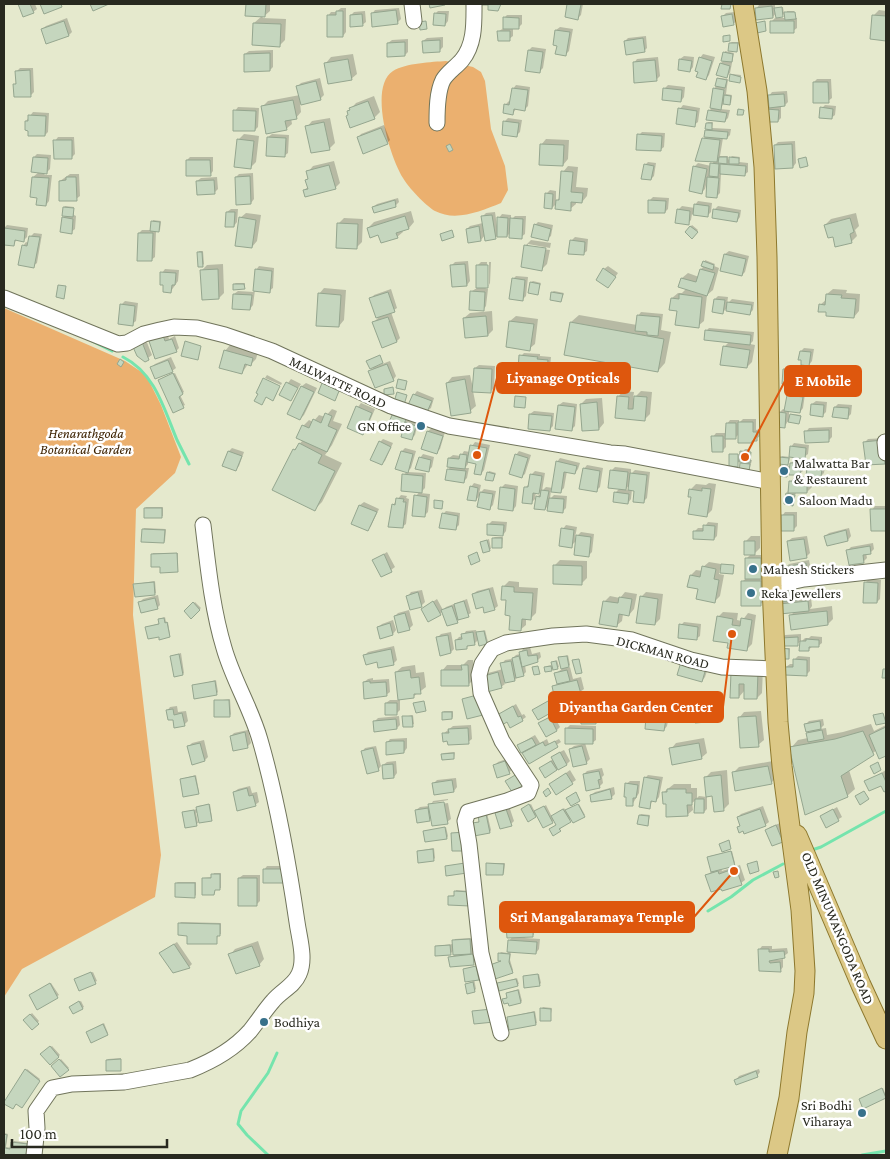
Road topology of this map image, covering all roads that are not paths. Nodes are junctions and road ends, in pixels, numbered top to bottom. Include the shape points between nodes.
1 (412, 4) edge
2 (474, 4) edge
3 (744, 4) edge
4 (414, 21) dead end
5 (437, 123) dead end
6 (4, 298) edge
7 (771, 482) junction
8 (203, 525) dead end
9 (886, 570) edge
10 (772, 586) junction
11 (775, 669) junction
12 (789, 818) junction
13 (501, 1033) dead end
14 (886, 1039) edge
15 (799, 1069) junction
16 (34, 1155) edge
17 (777, 1155) edge
18 (791, 1155) edge

1 - 4 street
2 - 5 street via 471,43 462,60 443,80
3 - 7 main road via 764,167
6 - 7 street, MALWATTE ROAD via 118,344 174,327 197,328 225,335 272,351 391,406 449,426 625,454
7 - 10 main road
8 - 16 street via 215,615 225,650 260,738 280,824 302,961 299,974 288,989 274,999 249,1032 224,1054 197,1067 124,1082 52,1088 36,1111
9 - 10 street
10 - 11 main road
11 - 12 main road via 780,752
11 - 13 street, DICKMAN ROAD via 722,667 632,640 586,634 553,636 492,648 479,675 481,693 502,741 531,785 528,793 468,812 465,821 481,953
12 - 14 main road, OLD MINUWANGODA ROAD
12 - 15 main road via 804,942 803,1033
15 - 17 main road via 789,1098
15 - 18 main road via 802,1099

